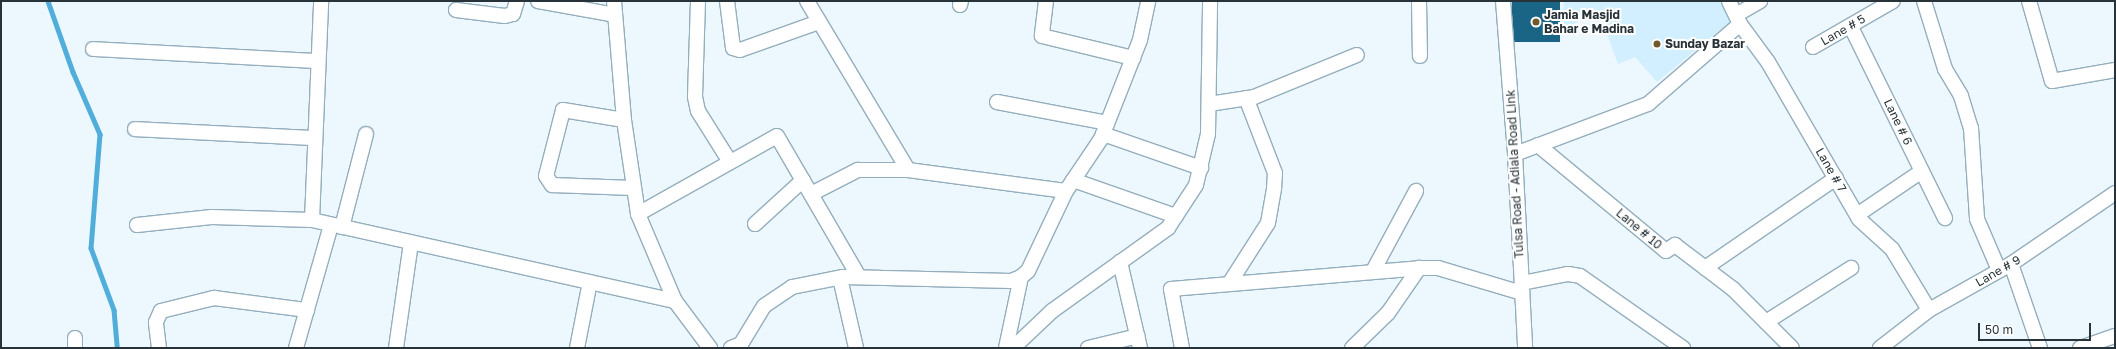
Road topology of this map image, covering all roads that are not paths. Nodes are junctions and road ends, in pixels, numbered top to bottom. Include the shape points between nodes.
1 (321, 1) edge
2 (516, 1) edge
3 (538, 1) edge
4 (614, 1) edge
5 (698, 1) edge
6 (727, 1) edge
7 (806, 1) edge
8 (1046, 1) edge
9 (1148, 1) edge
10 (1210, 1) edge
11 (1419, 1) edge
12 (1503, 1) edge
13 (1729, 1) edge
14 (1760, 1) edge
15 (1894, 1) edge
16 (1924, 1) edge
17 (2029, 1) edge
18 (456, 10) dead end
19 (615, 15) junction
20 (1738, 20) junction
21 (819, 22) junction
22 (1851, 27) junction
23 (1813, 47) dead end
24 (93, 48) dead end
25 (1357, 55) dead end
26 (1420, 56) dead end
27 (1133, 58) junction
28 (318, 61) junction
29 (2115, 70) edge
30 (1246, 98) junction
31 (997, 102) dead end
32 (1209, 104) junction
33 (624, 120) junction
34 (136, 129) dead end
35 (1105, 129) junction
36 (366, 134) dead end
37 (315, 138) junction
38 (1538, 145) junction
39 (1515, 154) junction
40 (730, 162) junction
41 (1201, 168) junction
42 (908, 170) junction
43 (1922, 171) junction
44 (1836, 178) junction
45 (803, 180) junction
46 (1070, 185) junction
47 (633, 188) junction
48 (1416, 191) dead end
49 (2115, 193) edge
50 (811, 194) junction
51 (638, 214) junction
52 (1857, 215) junction
53 (1176, 216) junction
54 (1946, 218) dead end
55 (312, 220) junction
56 (755, 224) dead end
57 (137, 225) dead end
58 (337, 226) junction
59 (411, 242) junction
60 (1120, 262) junction
61 (2005, 267) junction
62 (1419, 268) junction
63 (1705, 268) junction
64 (1850, 268) dead end
65 (1374, 272) junction
66 (1021, 277) junction
67 (840, 278) junction
68 (859, 278) junction
69 (590, 282) junction
70 (1228, 284) junction
71 (1522, 288) junction
72 (675, 300) junction
73 (307, 310) junction
74 (1928, 310) junction
75 (1766, 322) junction
76 (2114, 336) edge
77 (1139, 342) edge
78 (1527, 347) edge
79 (159, 348) edge
80 (296, 348) edge
81 (396, 348) edge
82 (577, 348) edge
83 (710, 348) edge
84 (731, 348) edge
85 (856, 348) edge
86 (1006, 348) edge
87 (1013, 348) edge
88 (1088, 348) edge
89 (1182, 348) edge
90 (1352, 348) edge
91 (1683, 348) edge
92 (1792, 348) edge
93 (1880, 348) edge
94 (2040, 348) edge
95 (2080, 348) edge

1 - 28 street
2 - 18 street via 513,14 505,16
3 - 19 street
4 - 19 street
5 - 40 street via 695,97 698,111
6 - 21 street via 733,48 740,50
7 - 21 street
8 - 27 street via 1042,36
9 - 27 street
10 - 32 street
11 - 26 street
12 - 39 street, Tulsa Road - Adiala Road Link
13 - 20 street, Lane # 7
14 - 20 street
15 - 22 street, Lane # 5
16 - 61 street via 1945,69 1961,96 1971,128 1977,219
17 - 29 street via 2052,81
19 - 33 street
20 - 38 street via 1648,104
20 - 44 street, Lane # 7 via 1768,62
21 - 42 street
22 - 23 street, Lane # 5
22 - 43 street, Lane # 6
24 - 28 street
25 - 30 street
27 - 35 street
28 - 37 street
30 - 32 street
30 - 70 street via 1275,173 1274,188 1268,222
31 - 35 street
32 - 41 street via 1208,134
33 - 47 street
33 - 47 street via 562,110 546,176 552,184
34 - 37 street
35 - 41 street
35 - 46 street
36 - 58 street
37 - 55 street
38 - 39 street
38 - 63 street, Lane # 10 via 1666,251 1675,245
39 - 71 street, Tulsa Road - Adiala Road Link
40 - 45 street via 777,136
40 - 51 street
41 - 53 street via 1196,185
42 - 46 street
42 - 50 street via 858,170
43 - 52 street
43 - 54 street, Lane # 6
44 - 52 street, Lane # 7
44 - 63 street
45 - 50 street
45 - 56 street
46 - 53 street
46 - 66 street via 1028,271
47 - 51 street
48 - 65 street
49 - 61 street, Lane # 9
50 - 68 street
51 - 72 street
52 - 74 street, Lane # 7 via 1892,249
53 - 60 street via 1168,228
55 - 57 street via 212,217
55 - 58 street
58 - 59 street
58 - 73 street
59 - 69 street
59 - 81 street
60 - 77 street
60 - 87 street via 1052,311
61 - 74 street, Lane # 9
61 - 94 street
62 - 65 street
62 - 71 street via 1438,268
62 - 90 street via 1388,313
63 - 75 street, Lane # 10 via 1733,289
64 - 75 street
65 - 70 street
66 - 68 street via 1011,281
66 - 86 street
67 - 68 street
67 - 84 street via 792,287 764,306 741,344
67 - 85 street
69 - 72 street
69 - 82 street
70 - 89 street via 1171,289
71 - 78 street, Tulsa Road - Adiala Road Link
71 - 91 street via 1568,274 1580,276
72 - 83 street
73 - 79 street via 214,298 161,311 156,322
73 - 80 street
74 - 93 street, Lane # 9
75 - 92 street, Lane # 10
76 - 95 street
77 - 88 street

